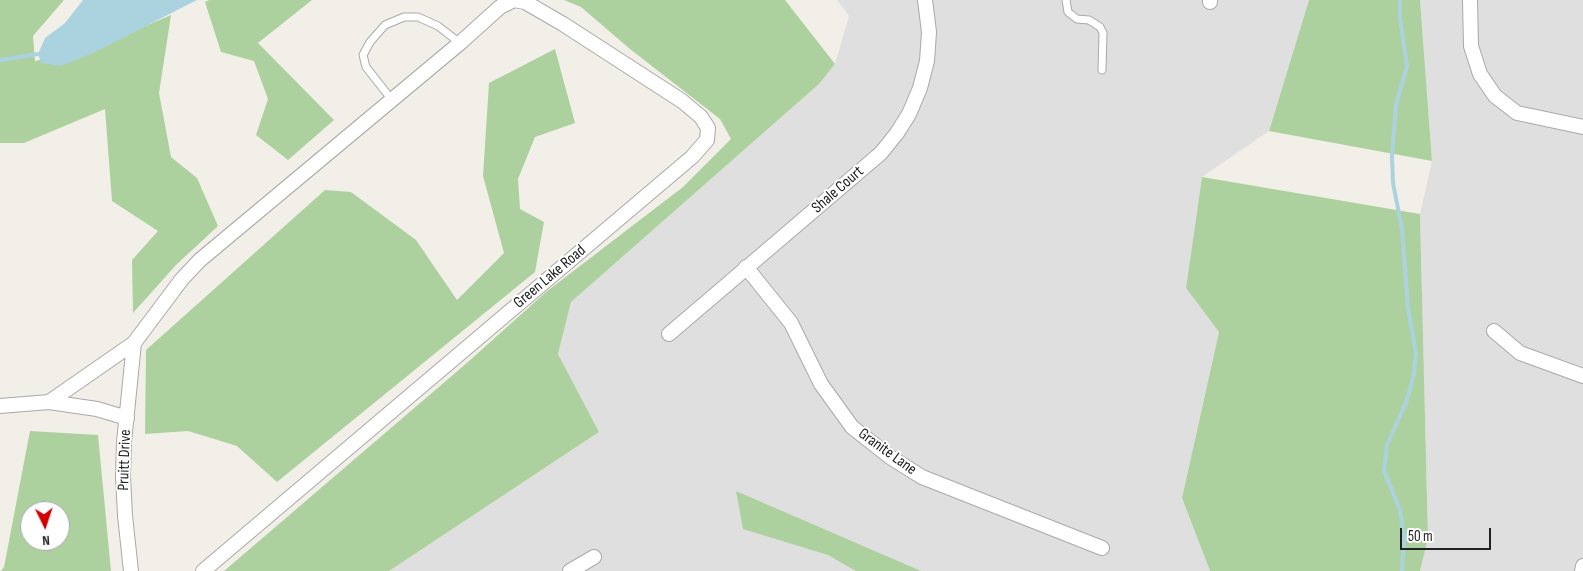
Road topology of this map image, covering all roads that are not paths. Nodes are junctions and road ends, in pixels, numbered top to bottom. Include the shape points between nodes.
1 (514, 0) edge
2 (925, 0) edge
3 (1066, 0) edge
4 (1470, 0) edge
5 (460, 43) junction
6 (1102, 70) dead end
7 (392, 100) junction
8 (1583, 126) edge
9 (746, 266) junction
10 (1494, 331) dead end
11 (669, 334) dead end
12 (134, 343) junction
13 (1583, 376) edge
14 (49, 402) junction
15 (0, 406) edge
16 (127, 418) junction
17 (1102, 548) dead end
18 (594, 557) dead end
19 (1583, 566) edge
20 (131, 571) edge
21 (202, 571) edge
22 (570, 571) edge
23 (1582, 571) edge

1 - 5 street, Green Lake Road via 500,7
1 - 21 street, Green Lake Road via 526,2 563,24 682,101 701,117 708,128 707,140 692,157
2 - 9 street, Shale Court via 929,32 927,62 920,88 898,133 880,153
3 - 6 lane via 1068,12 1077,19 1090,20 1100,27 1103,33
4 - 8 street via 1471,46 1480,74 1495,96 1516,113
5 - 7 street, Green Lake Road
5 - 7 lane via 438,26 418,17 404,17 385,25 363,55 366,67
7 - 12 street, Green Lake Road via 200,260
9 - 11 street, Shale Court
9 - 17 street, Granite Lane via 791,323 821,384 852,427 922,477
10 - 13 street via 1520,353
12 - 14 street, Green Lake Road
12 - 16 street
14 - 15 street, Pruitt Drive
14 - 16 street, Pruitt Drive via 98,409
16 - 20 street, Pruitt Drive via 123,476
18 - 22 street
19 - 23 street

